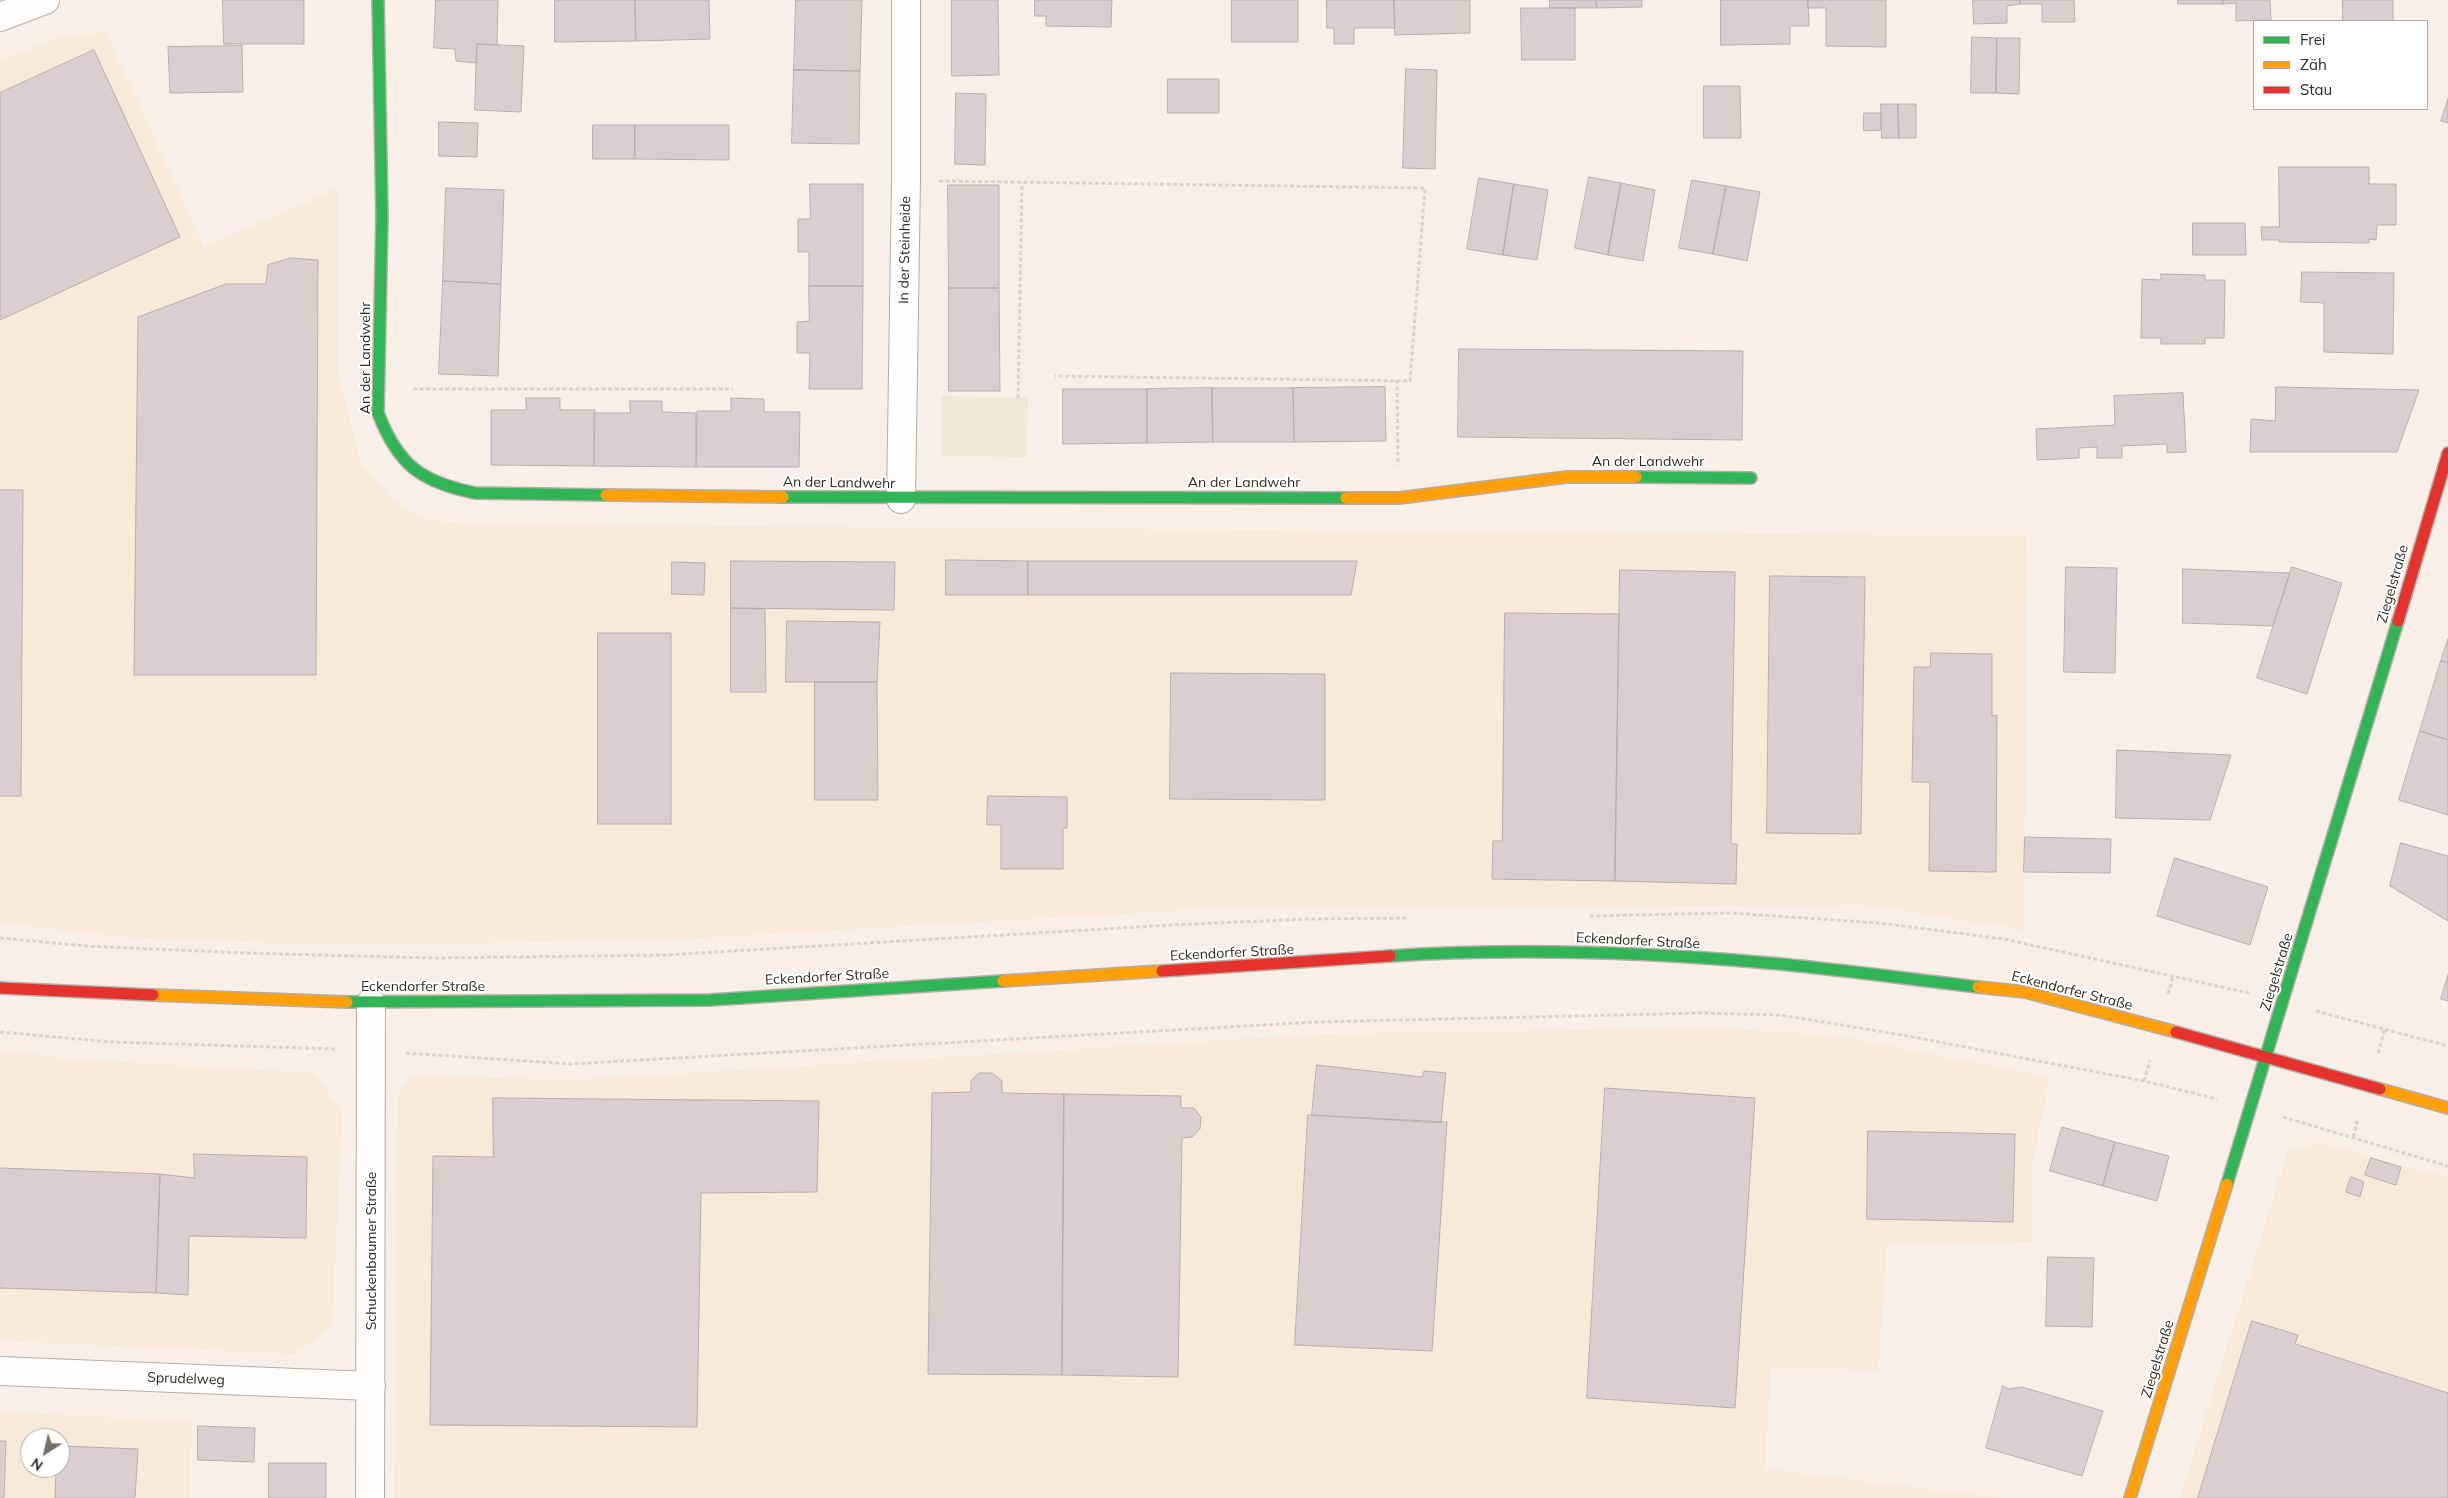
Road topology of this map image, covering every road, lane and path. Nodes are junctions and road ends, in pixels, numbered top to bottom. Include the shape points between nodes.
1 (45, 0) edge
2 (378, 0) edge
3 (906, 0) edge
4 (0, 17) edge
5 (906, 181) junction
6 (1022, 183) junction
7 (1055, 376) dead end
8 (1397, 380) junction
9 (379, 389) junction
10 (733, 390) dead end
11 (1018, 398) dead end
12 (2448, 453) edge
13 (1750, 478) dead end
14 (1399, 498) junction
15 (901, 499) junction
16 (0, 988) edge
17 (2284, 1001) junction
18 (371, 1003) junction
19 (0, 1032) edge
20 (2448, 1046) edge
21 (372, 1051) junction
22 (2267, 1056) junction
23 (2252, 1108) junction
24 (2448, 1108) edge
25 (2448, 1166) edge
26 (0, 1371) edge
27 (371, 1386) junction
28 (370, 1498) edge
29 (2130, 1498) edge

1 - 4 street
2 - 9 street, An der Landwehr via 382,216
3 - 5 street, In der Steinheide
5 - 6 path
5 - 15 street, In der Steinheide
6 - 8 path via 1425,188 1410,381
6 - 11 path
7 - 8 path
8 - 14 path
9 - 10 path
9 - 15 street, An der Landwehr via 378,413 396,452 411,470 452,489 475,493
12 - 17 street, Ziegelstraße
13 - 14 street, An der Landwehr via 1567,476
14 - 15 street, An der Landwehr
16 - 18 street, Eckendorfer Straße via 84,994
17 - 20 path
17 - 22 street, Ziegelstraße
18 - 21 street, Schuckenbaumer Straße
18 - 22 street, Eckendorfer Straße via 710,1000 1460,952 1581,952 1768,963 2024,992
19 - 21 path via 111,1042
21 - 23 path via 570,1064 1316,1022 1780,1015 2144,1081
21 - 27 street, Schuckenbaumer Straße
22 - 23 street, Ziegelstraße
22 - 24 street, Eckendorfer Straße
23 - 25 path
23 - 29 street, Ziegelstraße
26 - 27 street, Sprudelweg
27 - 28 street, Schuckenbaumer Straße

